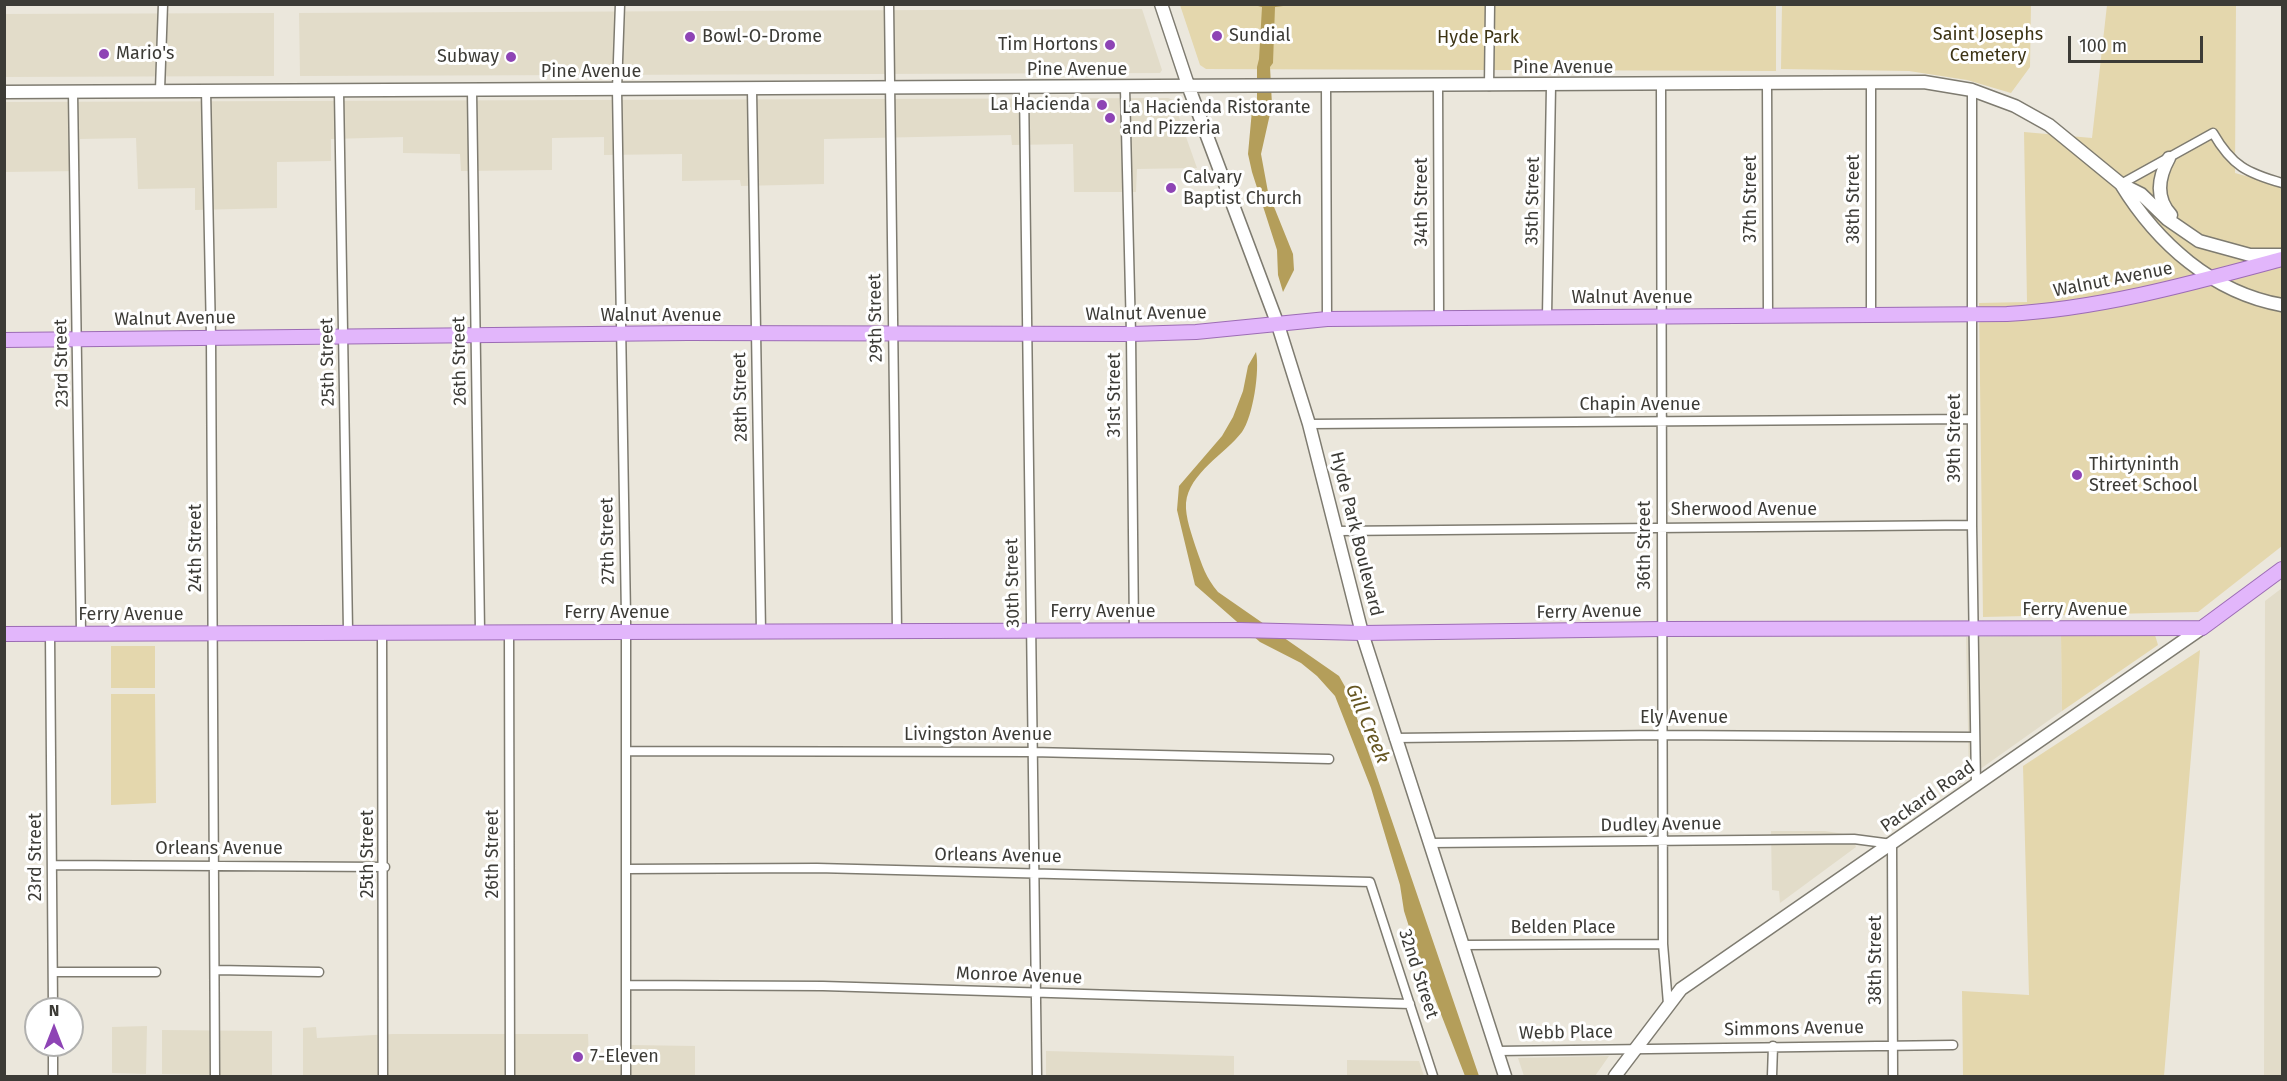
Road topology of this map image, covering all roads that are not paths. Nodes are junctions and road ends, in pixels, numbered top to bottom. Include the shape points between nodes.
1 (163, 4) edge
2 (620, 4) edge
3 (890, 4) edge
4 (1161, 4) edge
5 (1490, 4) edge
6 (1767, 83) junction
7 (1871, 83) junction
8 (1661, 85) junction
9 (1326, 86) junction
10 (1437, 86) junction
11 (1489, 86) junction
12 (1551, 86) junction
13 (1024, 88) junction
14 (1125, 88) junction
15 (1189, 88) junction
16 (617, 89) junction
17 (890, 89) junction
18 (160, 90) junction
19 (206, 90) junction
20 (752, 90) junction
21 (1971, 90) junction
22 (472, 91) junction
23 (4, 92) edge
24 (73, 92) junction
25 (339, 92) junction
26 (2169, 158) junction
27 (2283, 183) edge
28 (2121, 184) junction
29 (2188, 234) junction
30 (2283, 257) edge
31 (2212, 278) junction
32 (2283, 306) edge
33 (1871, 314) junction
34 (1660, 315) junction
35 (1768, 315) junction
36 (1971, 315) junction
37 (1547, 316) junction
38 (1439, 317) junction
39 (1327, 319) junction
40 (1278, 325) junction
41 (756, 333) junction
42 (621, 334) junction
43 (892, 334) junction
44 (1026, 334) junction
45 (1131, 334) junction
46 (345, 336) junction
47 (477, 336) junction
48 (211, 337) junction
49 (78, 338) junction
50 (4, 340) edge
51 (1971, 420) junction
52 (1661, 422) junction
53 (1309, 424) junction
54 (1972, 525) junction
55 (1661, 527) junction
56 (1337, 531) junction
57 (2283, 569) edge
58 (1973, 628) junction
59 (2202, 628) junction
60 (1662, 629) junction
61 (1031, 630) junction
62 (348, 631) junction
63 (382, 631) junction
64 (480, 631) junction
65 (509, 631) junction
66 (626, 631) junction
67 (897, 631) junction
68 (1134, 631) junction
69 (761, 632) junction
70 (81, 633) junction
71 (212, 633) junction
72 (1362, 633) junction
73 (4, 634) edge
74 (50, 634) junction
75 (1662, 735) junction
76 (1974, 737) junction
77 (1394, 738) junction
78 (626, 751) junction
79 (1032, 752) junction
80 (1329, 759) dead end
81 (1976, 785) junction
82 (1664, 842) junction
83 (1430, 843) junction
84 (1892, 844) junction
85 (53, 865) junction
86 (216, 865) junction
87 (385, 867) junction
88 (626, 869) junction
89 (1035, 873) junction
90 (1370, 882) joint
91 (1663, 944) junction
92 (1462, 945) junction
93 (217, 970) junction
94 (53, 972) junction
95 (156, 972) dead end
96 (319, 972) dead end
97 (626, 985) junction
98 (1037, 993) junction
99 (53, 997) edge
100 (1410, 1004) junction
101 (1668, 1004) junction
102 (1893, 1045) junction
103 (1953, 1045) dead end
104 (1773, 1046) junction
105 (1636, 1048) junction
106 (1497, 1051) junction
107 (53, 1057) edge
108 (53, 1077) edge
109 (215, 1077) edge
110 (383, 1077) edge
111 (510, 1077) edge
112 (626, 1077) edge
113 (1037, 1077) edge
114 (1433, 1077) edge
115 (1505, 1077) edge
116 (1616, 1077) edge
117 (1772, 1077) edge
118 (1893, 1077) edge

1 - 18 street
2 - 16 street, 27th Street
3 - 17 street, 29th Street
4 - 15 main road, Hyde Park Boulevard
5 - 11 street
6 - 7 main road, Pine Avenue
6 - 8 main road, Pine Avenue
6 - 35 street, 37th Street
7 - 21 main road, Pine Avenue via 1924,82
7 - 33 street, 38th Street
8 - 12 main road, Pine Avenue
8 - 34 street, 36th Street
9 - 10 main road, Pine Avenue
9 - 15 main road, Pine Avenue
9 - 39 street
10 - 11 main road, Pine Avenue
10 - 38 street, 34th Street
11 - 12 main road, Pine Avenue
12 - 37 street, 35th Street
13 - 14 main road, Pine Avenue
13 - 17 main road, Pine Avenue
13 - 44 street, 30th Street
14 - 15 main road, Pine Avenue
14 - 45 street, 31st Street
15 - 40 main road, Hyde Park Boulevard
16 - 20 main road, Pine Avenue
16 - 22 main road, Pine Avenue
16 - 42 street, 27th Street
17 - 20 main road, Pine Avenue
17 - 43 street, 29th Street
18 - 19 main road, Pine Avenue
18 - 24 main road, Pine Avenue
19 - 25 main road, Pine Avenue
19 - 48 street, 24th Street
20 - 41 street, 28th Street
21 - 28 main road, Pine Avenue via 2015,106 2049,125
21 - 36 street, 39th Street
22 - 25 main road, Pine Avenue
22 - 47 street, 26th Street
23 - 24 main road, Pine Avenue
24 - 49 street, 23rd Street
25 - 46 street, 25th Street
26 - 27 street via 2214,133 2228,155 2246,171
26 - 28 street
26 - 29 main road via 2160,181 2160,198
28 - 29 main road via 2141,194
28 - 31 main road via 2139,214 2193,266
29 - 30 main road via 2216,248
30 - 31 main road, Walnut Avenue
31 - 32 main road via 2266,303
31 - 36 main road, Walnut Avenue via 2049,311
33 - 35 main road, Walnut Avenue
33 - 36 main road, Walnut Avenue
34 - 35 main road, Walnut Avenue
34 - 37 main road, Walnut Avenue
34 - 52 street, 36th Street
36 - 51 street, 39th Street
37 - 38 main road, Walnut Avenue
38 - 39 main road, Walnut Avenue
39 - 40 main road, Walnut Avenue
40 - 45 main road, Walnut Avenue
40 - 53 main road, Hyde Park Boulevard
41 - 42 main road, Walnut Avenue
41 - 43 main road, Walnut Avenue
41 - 69 street, 28th Street
42 - 47 main road, Walnut Avenue
42 - 66 street, 27th Street
43 - 44 main road, Walnut Avenue
43 - 67 street, 29th Street
44 - 45 main road, Walnut Avenue
44 - 61 street, 30th Street
45 - 68 street, 31st Street
46 - 47 main road, Walnut Avenue
46 - 48 main road, Walnut Avenue
46 - 62 street, 25th Street
47 - 64 street, 26th Street
48 - 49 main road, Walnut Avenue
48 - 71 street, 24th Street
49 - 50 main road, Walnut Avenue
49 - 70 street, 23rd Street
51 - 52 street, Chapin Avenue
51 - 54 street, 39th Street
52 - 53 street, Chapin Avenue
52 - 55 street, 36th Street
53 - 56 main road, Hyde Park Boulevard
54 - 55 street, Sherwood Avenue
54 - 58 street, 39th Street
55 - 56 street, Sherwood Avenue
55 - 60 street, 36th Street
56 - 72 main road, Hyde Park Boulevard
57 - 59 main road, Packard Road
58 - 59 main road, Ferry Avenue
58 - 60 main road, Ferry Avenue
58 - 76 street, 39th Street
59 - 81 main road, Packard Road
60 - 72 main road, Ferry Avenue
60 - 75 street, 36th Street
61 - 67 main road, Ferry Avenue
61 - 68 main road, Ferry Avenue
61 - 79 street, 30th Street
62 - 63 main road, Ferry Avenue
62 - 71 main road, Ferry Avenue
63 - 64 main road, Ferry Avenue
63 - 87 street, 25th Street
64 - 65 main road, Ferry Avenue
65 - 66 main road, Ferry Avenue
65 - 111 street, 26th Street
66 - 69 main road, Ferry Avenue
66 - 78 street, 27th Street
67 - 69 main road, Ferry Avenue
68 - 72 main road, Ferry Avenue
70 - 71 main road, Ferry Avenue
70 - 74 main road, Ferry Avenue
71 - 86 street, 24th Street
72 - 77 main road, Hyde Park Boulevard
73 - 74 main road, Ferry Avenue
74 - 85 street, 23rd Street
75 - 76 street, Ely Avenue
75 - 77 street, Ely Avenue
75 - 82 street, 36th Street
76 - 81 street, 39th Street
77 - 83 main road, Hyde Park Boulevard
78 - 79 street, Livingston Avenue
78 - 88 street, 27th Street
79 - 80 street, Livingston Avenue
79 - 89 street, 30th Street
81 - 84 main road, Packard Road
82 - 83 street, Dudley Avenue
82 - 84 street, Dudley Avenue via 1854,839
82 - 91 street, 36th Street
83 - 92 main road, Hyde Park Boulevard
84 - 101 main road, Packard Road via 1681,989
84 - 102 street, 38th Street
85 - 86 street, Orleans Avenue
85 - 94 street, 23rd Street
86 - 87 street, Orleans Avenue
86 - 93 street, 24th Street
87 - 110 street, 25th Street
88 - 89 street, Orleans Avenue
88 - 97 street, 27th Street
89 - 90 street, Orleans Avenue
89 - 98 street, 30th Street
90 - 100 street, 32nd Street
91 - 92 street, Belden Place
91 - 101 street, 36th Street
92 - 106 main road, Hyde Park Boulevard
93 - 96 street
93 - 109 street, 24th Street
94 - 95 street
94 - 99 street, 23rd Street
97 - 98 street, Monroe Avenue
97 - 112 street, 27th Street
98 - 100 street, Monroe Avenue
98 - 113 street, 30th Street
100 - 114 street, 32nd Street
101 - 105 main road, Packard Road
102 - 103 street, Simmons Avenue
102 - 104 street, Simmons Avenue
102 - 118 street, 38th Street
104 - 105 street, Simmons Avenue
104 - 117 street
105 - 106 street, Webb Place
105 - 116 main road, Packard Road
106 - 115 main road, Hyde Park Boulevard
107 - 108 street

